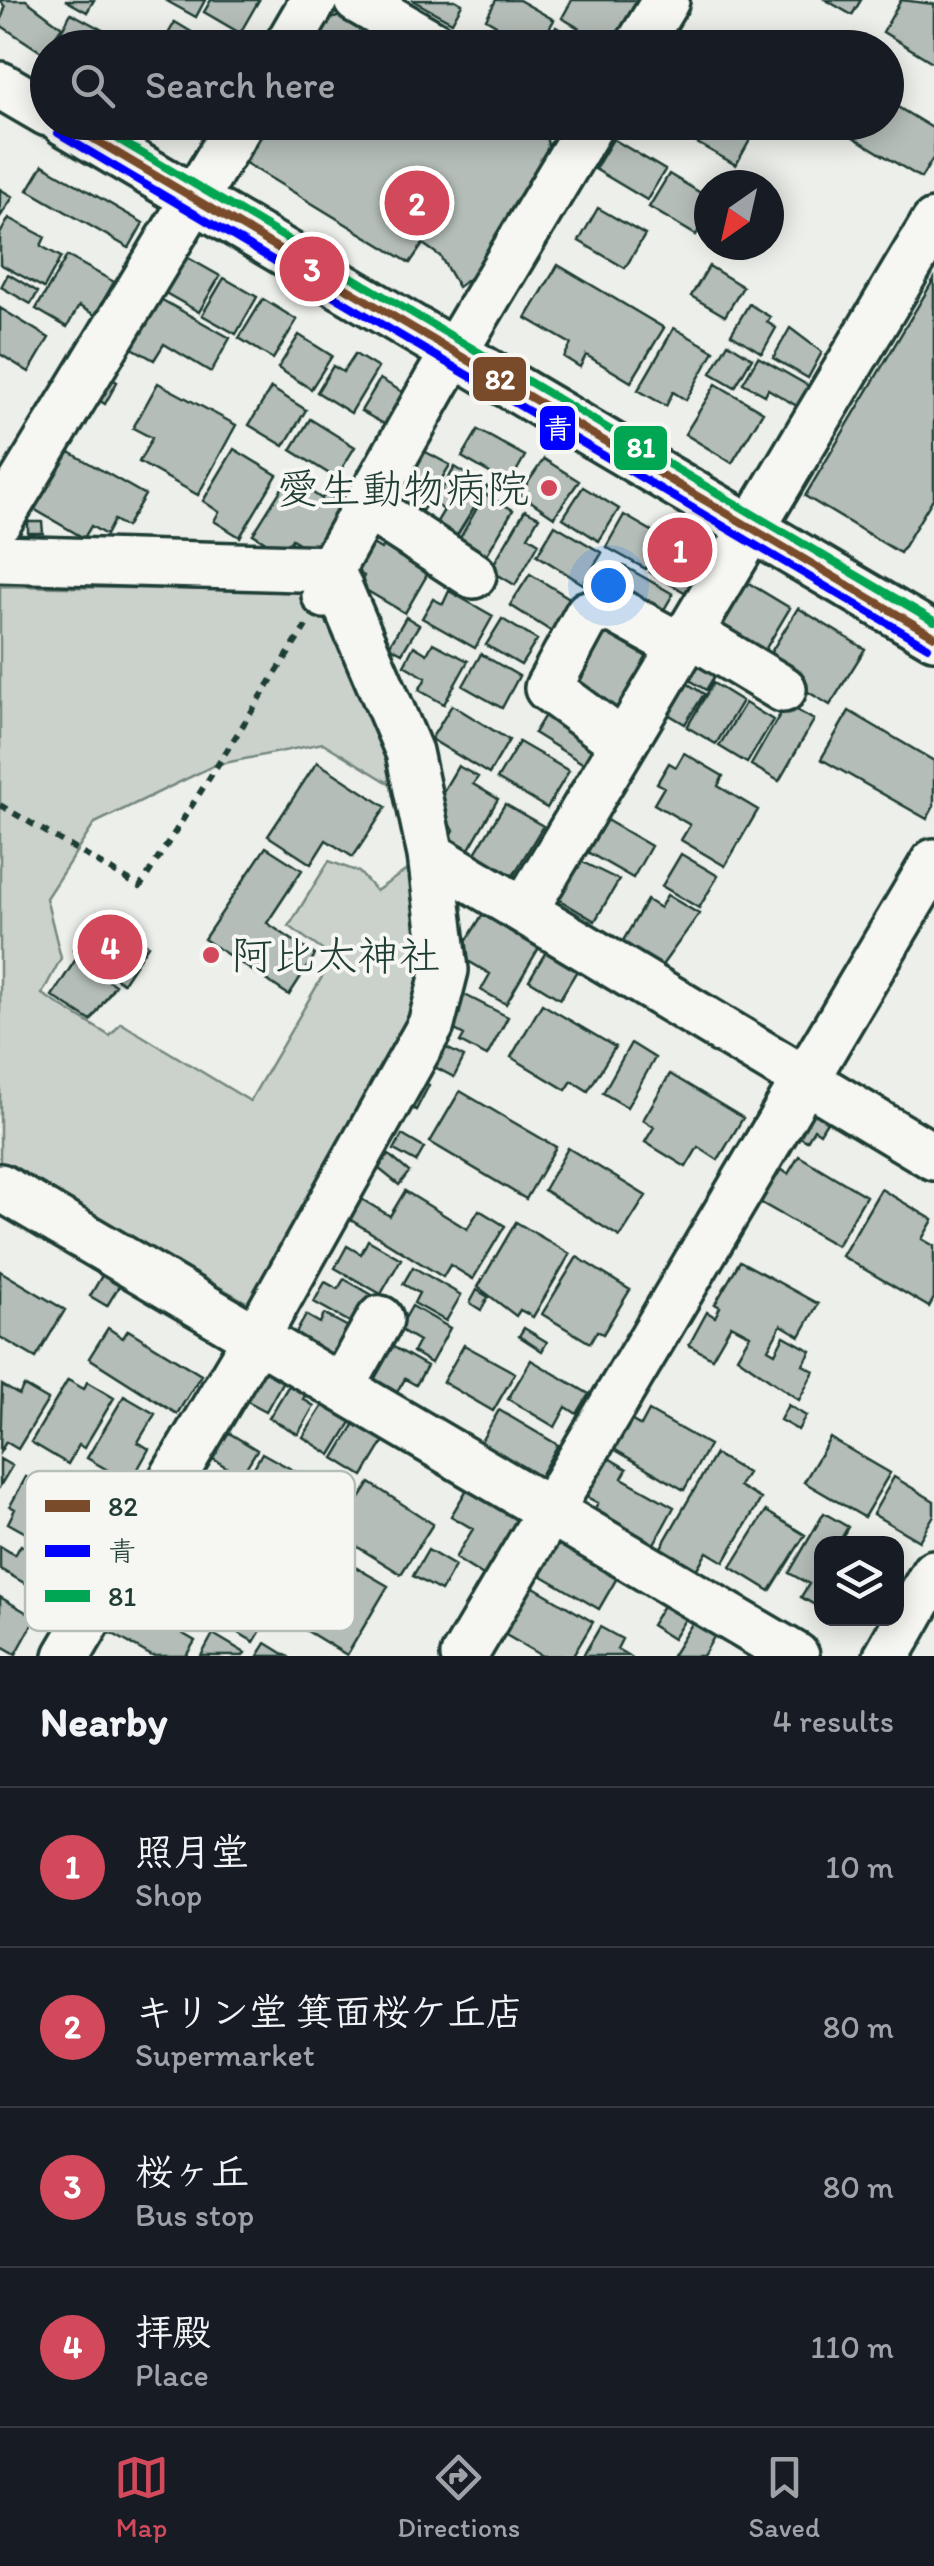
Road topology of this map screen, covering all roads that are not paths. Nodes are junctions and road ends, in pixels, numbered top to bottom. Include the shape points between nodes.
1 (314, 0) edge
2 (357, 0) edge
3 (666, 0) edge
4 (296, 30) edge
5 (409, 30) edge
6 (648, 30) edge
7 (0, 85) edge
8 (30, 102) edge
9 (94, 140) edge
10 (230, 140) edge
11 (575, 140) edge
12 (195, 200) junction
13 (934, 223) edge
14 (453, 352) junction
15 (367, 506) junction
16 (0, 519) edge
17 (749, 527) junction
18 (0, 560) edge
19 (474, 575) dead end
20 (322, 594) junction
21 (934, 636) edge
22 (684, 639) junction
23 (783, 690) dead end
24 (623, 742) junction
25 (431, 854) junction
26 (934, 862) edge
27 (524, 909) junction
28 (806, 1080) junction
29 (934, 1156) edge
30 (3, 1195) edge
31 (380, 1319) dead end
32 (256, 1338) junction
33 (340, 1388) junction
34 (177, 1471) edge
35 (551, 1510) junction
36 (934, 1573) edge
37 (82, 1631) edge
38 (67, 1656) edge
39 (464, 1656) edge
40 (796, 1656) edge
41 (887, 1656) edge

1 - 4 street
2 - 5 street
3 - 6 street
7 - 8 street
9 - 12 street
10 - 12 street
11 - 14 street
12 - 14 street
12 - 16 street
13 - 17 street
14 - 15 street
14 - 17 street
15 - 19 street
15 - 20 street
17 - 21 street
17 - 22 street
18 - 20 street
20 - 25 street via 409,752
22 - 23 street
22 - 24 street
22 - 24 street via 611,608 588,614 548,688
24 - 27 street
25 - 27 street
25 - 32 street via 445,970 431,1025
26 - 28 street
27 - 28 street
28 - 29 street
28 - 35 street
30 - 32 street
31 - 33 street
32 - 33 street
32 - 34 street
33 - 35 street
35 - 39 street
35 - 40 street
36 - 41 street
37 - 38 street

